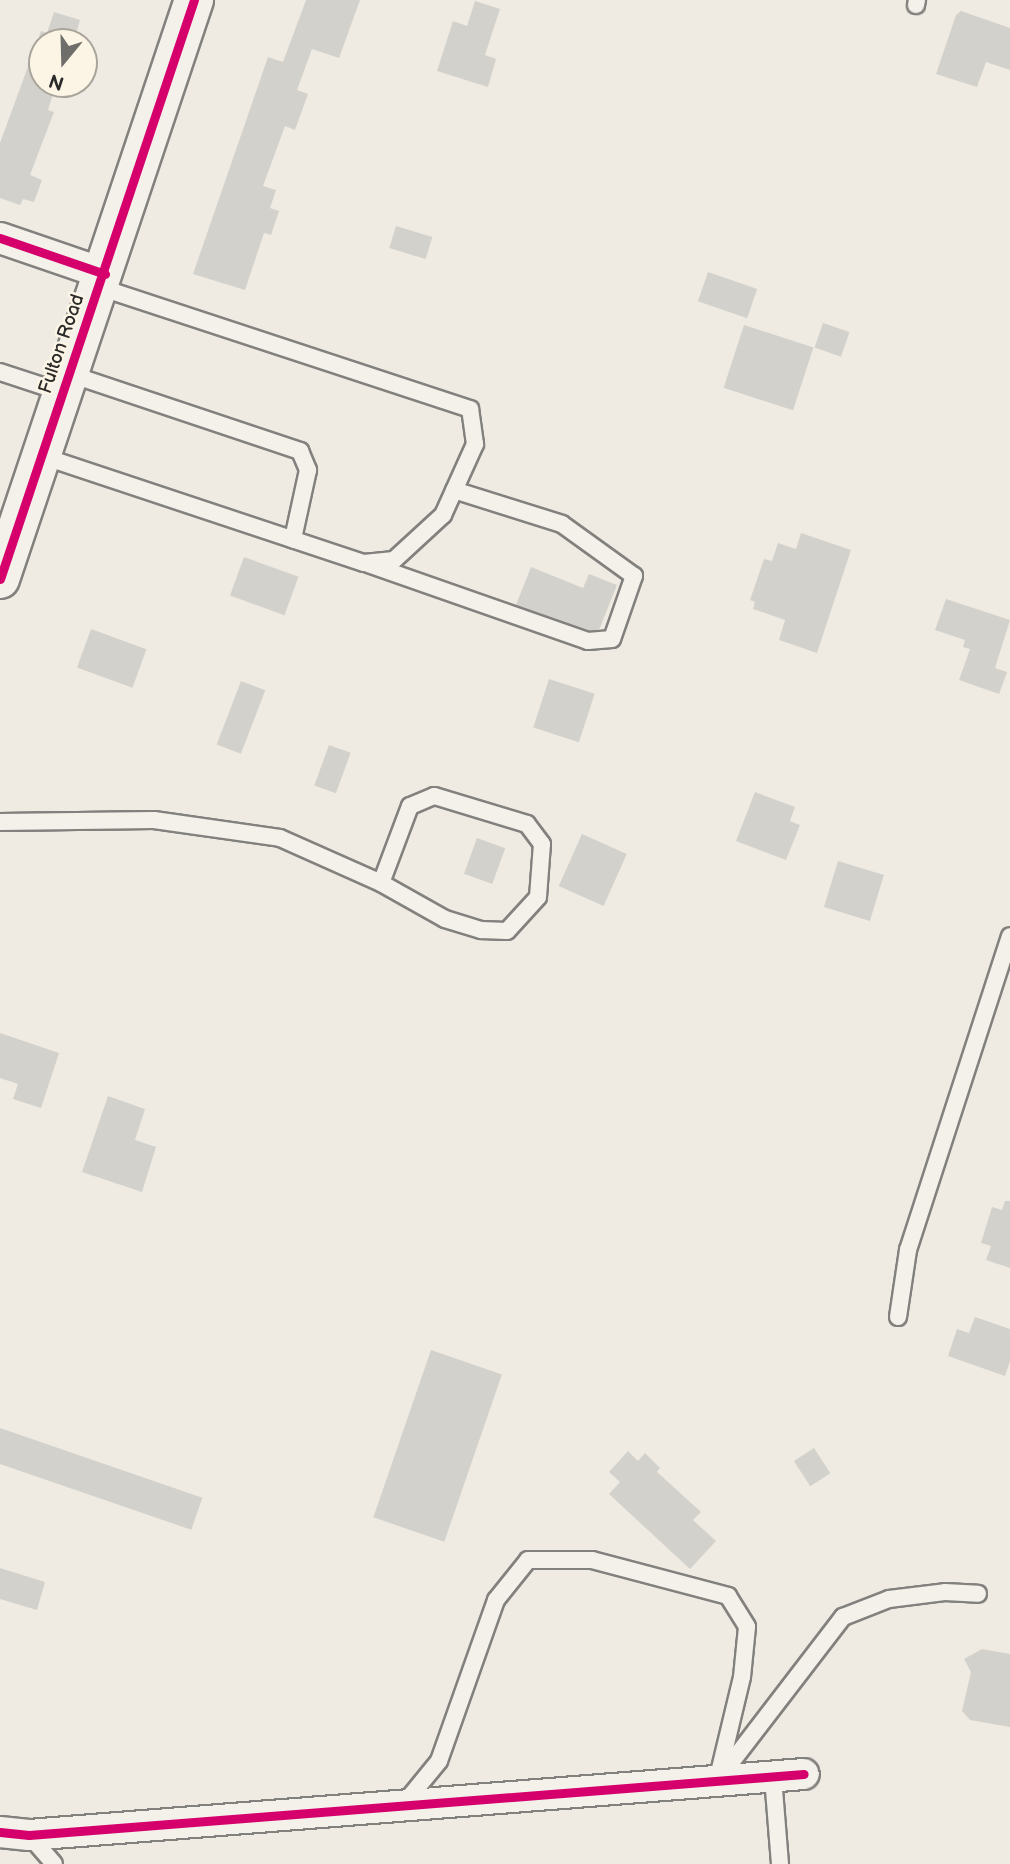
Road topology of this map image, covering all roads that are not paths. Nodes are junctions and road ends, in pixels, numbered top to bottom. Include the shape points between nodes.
1 (194, 0) edge
2 (0, 238) edge
3 (103, 280) junction
4 (0, 372) edge
5 (67, 384) junction
6 (42, 456) junction
7 (454, 490) junction
8 (293, 539) junction
9 (364, 563) junction
10 (0, 579) edge
11 (0, 822) edge
12 (381, 883) junction
13 (1010, 936) edge
14 (898, 1317) dead end
15 (978, 1594) dead end
16 (804, 1774) dead end
17 (773, 1777) junction
18 (717, 1781) junction
19 (403, 1805) junction
20 (0, 1832) edge
21 (29, 1835) junction
22 (54, 1864) edge
23 (780, 1864) edge

1 - 3 main road, Fulton Road
2 - 3 street
3 - 5 main road, Fulton Road
3 - 7 lane via 470,409 475,444
4 - 5 lane
5 - 6 main road, Fulton Road
5 - 8 lane via 300,451 308,470
6 - 8 lane
6 - 10 main road, Fulton Road
7 - 9 lane via 443,515 394,560
7 - 9 lane via 562,524 634,576 612,639 589,641
8 - 9 lane
11 - 12 lane via 154,820 280,838
12 - 12 lane via 445,919 481,930 507,931 538,897 542,844 527,824 434,796 410,806
13 - 14 lane via 908,1250
15 - 18 lane via 945,1592 889,1599 843,1617
16 - 17 street
17 - 18 street
17 - 23 lane
18 - 19 street
18 - 19 lane via 747,1627 728,1596 592,1560 528,1560 496,1600 439,1761
19 - 21 street
20 - 21 street
21 - 22 lane

